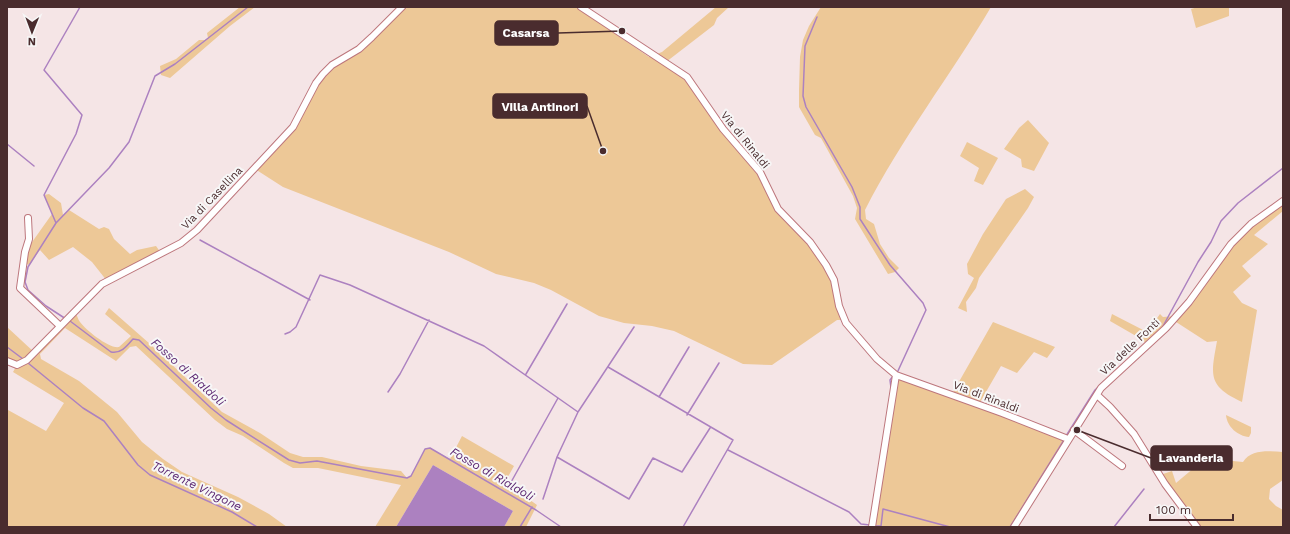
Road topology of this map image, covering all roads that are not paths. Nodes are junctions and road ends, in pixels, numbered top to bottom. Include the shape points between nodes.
1 (402, 7) edge
2 (581, 7) edge
3 (1283, 201) edge
4 (28, 218) dead end
5 (62, 324) junction
6 (7, 361) edge
7 (896, 375) junction
8 (1097, 394) junction
9 (1074, 430) junction
10 (1068, 439) junction
11 (1122, 466) dead end
12 (872, 527) edge
13 (1014, 527) edge
14 (1197, 527) edge

1 - 5 street, Via di Casellina via 359,49 332,65 323,74 293,128 197,230 181,243 102,284
2 - 7 street, Via di Rinaldi via 687,76 723,129 760,172 778,209 810,242 826,264 834,280 839,306 846,323 877,359
3 - 8 street, Via delle Fonti via 1251,224 1230,244 1189,302 1166,328
4 - 5 street via 29,239 20,288
5 - 6 street, Via di Casellina via 32,357 13,365
7 - 10 street, Via di Rinaldi via 996,410
7 - 12 street
8 - 9 street, Via delle Fonti
8 - 14 street via 1134,434 1165,484
9 - 10 street, Via delle Fonti
9 - 11 street
10 - 13 street, Via delle Fonti

